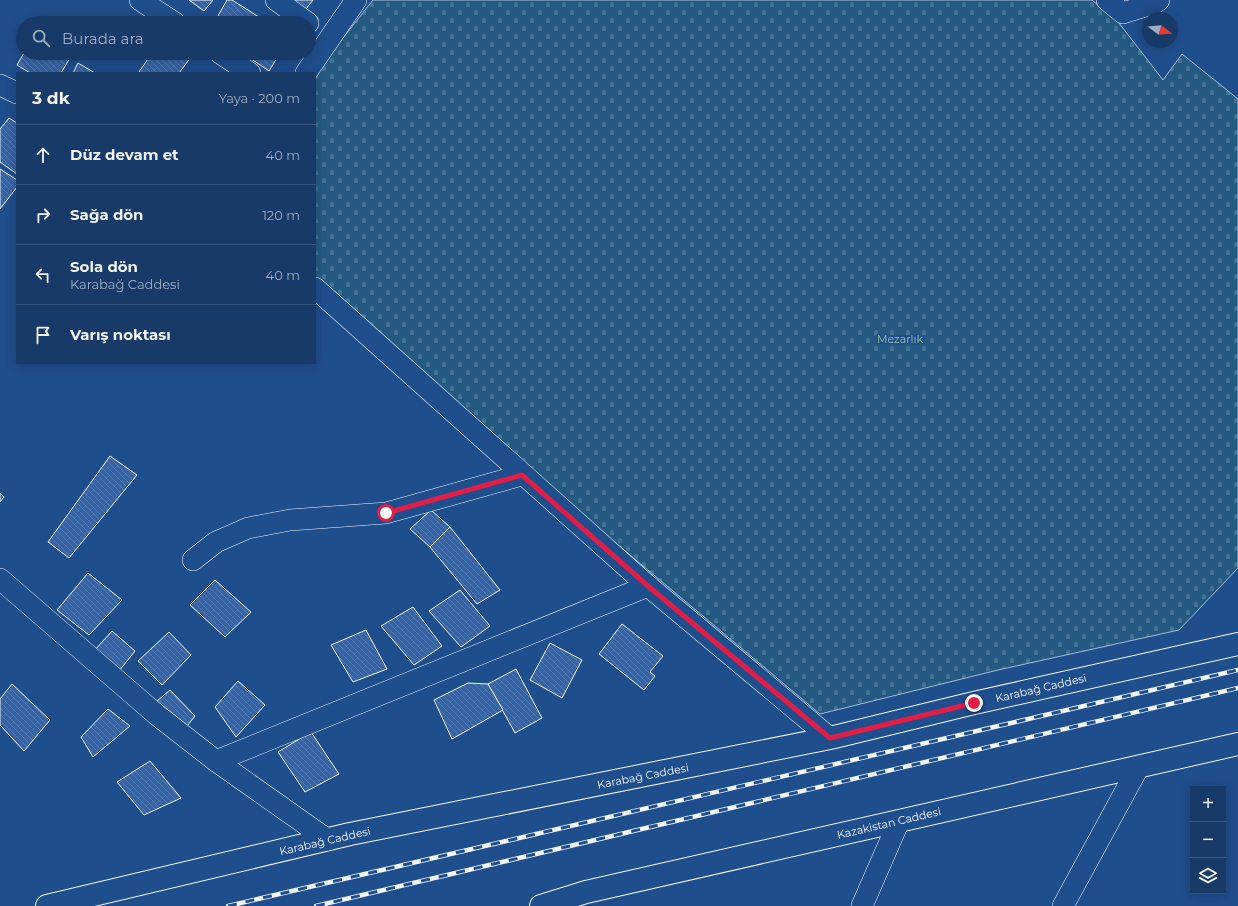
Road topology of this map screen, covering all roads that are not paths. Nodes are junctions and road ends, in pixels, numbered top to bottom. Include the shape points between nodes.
1 (140, 0) edge
2 (276, 0) edge
3 (356, 0) edge
4 (1107, 0) edge
5 (1159, 0) edge
6 (164, 16) edge
7 (299, 16) edge
8 (316, 28) edge
9 (330, 38) junction
10 (316, 58) edge
11 (230, 60) edge
12 (315, 60) edge
13 (248, 72) edge
14 (307, 72) edge
15 (0, 85) edge
16 (16, 93) edge
17 (316, 289) edge
18 (522, 475) junction
19 (193, 560) dead end
20 (0, 579) edge
21 (648, 586) junction
22 (1238, 644) edge
23 (830, 738) junction
24 (1238, 744) edge
25 (216, 761) junction
26 (1138, 768) junction
27 (899, 821) junction
28 (328, 840) junction
29 (47, 906) edge
30 (541, 906) edge
31 (862, 906) edge
32 (1063, 906) edge

1 - 6 street
2 - 7 street
3 - 9 street
4 - 5 street via 1123,13 1156,4
8 - 9 street
9 - 10 street
11 - 13 street
12 - 14 street
15 - 16 street
17 - 18 street
18 - 19 street via 386,513 290,520 248,528 216,542
18 - 21 street
20 - 25 street via 157,715
21 - 23 street
21 - 25 street
22 - 23 main road, Karabağ Caddesi
23 - 28 main road, Karabağ Caddesi
24 - 26 main road, Kazakistan Caddesi
25 - 28 street
26 - 27 main road, Kazakistan Caddesi
26 - 32 street
27 - 30 main road, Kazakistan Caddesi via 586,892
27 - 31 street
28 - 29 main road, Karabağ Caddesi

